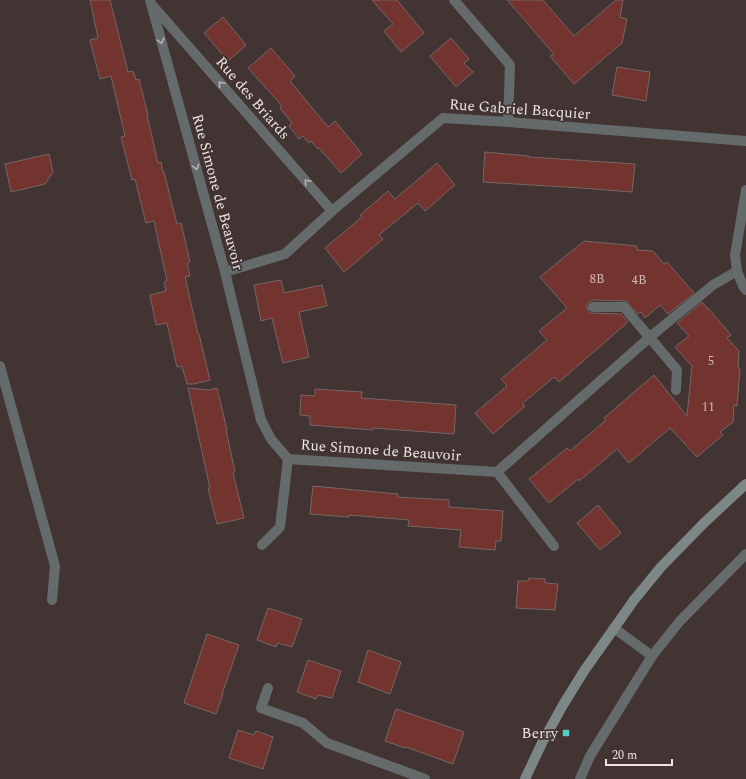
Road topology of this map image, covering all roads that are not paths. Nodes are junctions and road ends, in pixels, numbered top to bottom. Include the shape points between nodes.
1 (454, 0) edge
2 (151, 2) edge
3 (508, 122) junction
4 (746, 141) edge
5 (746, 190) edge
6 (332, 211) junction
7 (737, 271) junction
8 (225, 272) junction
9 (746, 290) edge
10 (593, 307) dead end
11 (650, 337) junction
12 (0, 366) edge
13 (676, 390) dead end
14 (288, 459) junction
15 (497, 472) junction
16 (746, 484) edge
17 (262, 545) dead end
18 (554, 546) dead end
19 (746, 554) edge
20 (52, 600) dead end
21 (614, 628) junction
22 (652, 656) junction
23 (268, 688) dead end
24 (425, 779) edge
25 (525, 779) edge
26 (580, 779) edge

1 - 3 street via 510,65
6 -> 2 street, Rue des Briards
2 -> 8 street, Rue Simone de Beauvoir
3 - 4 street, Rue Gabriel Bacquier
3 - 6 street, Rue Gabriel Bacquier via 443,118
5 - 7 street via 735,255
6 - 8 street, Rue Gabriel Bacquier via 285,254
7 - 9 street
7 - 11 street via 712,285
8 - 14 street, Rue Simone de Beauvoir via 261,420
10 - 11 street via 624,307
11 - 13 street via 677,370
11 - 15 street
12 - 20 street via 55,566
14 - 15 street, Rue Simone de Beauvoir
14 - 17 street via 280,527
15 - 18 street
16 - 21 street via 662,567
19 - 22 street via 680,621
21 - 22 street
21 - 25 street via 563,705
22 - 26 street via 590,756
23 - 24 street via 261,708 303,723 327,743

